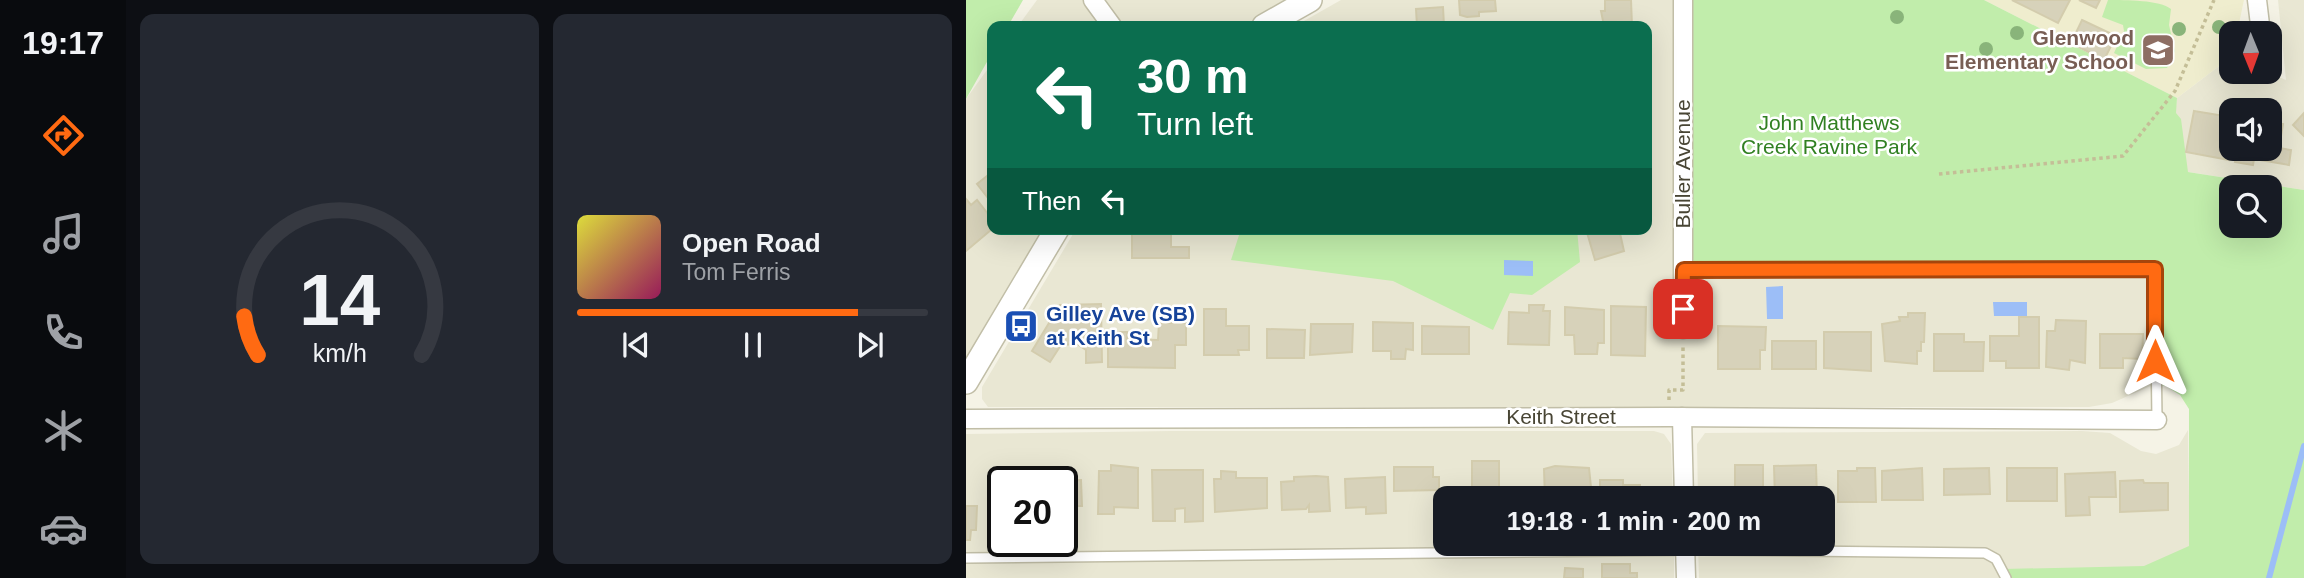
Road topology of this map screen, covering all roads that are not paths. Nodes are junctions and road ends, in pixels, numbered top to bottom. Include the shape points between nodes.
1 (1093, 0) edge
2 (1310, 0) edge
3 (1683, 0) edge
4 (2257, 0) edge
5 (1108, 21) edge
6 (1273, 21) edge
7 (2260, 21) edge
8 (1053, 235) edge
9 (1684, 270) junction
10 (1683, 329) dead end
11 (966, 382) edge
12 (1682, 417) junction
13 (966, 419) edge
14 (2157, 420) joint
15 (1684, 486) edge
16 (1835, 550) edge
17 (1433, 551) edge
18 (1685, 556) edge
19 (966, 558) edge
20 (1686, 578) edge
21 (2006, 578) edge

1 - 5 street
2 - 6 street
3 - 9 street, Buller Avenue
4 - 7 street
8 - 11 street
9 - 10 street, Buller Avenue
9 - 14 lane via 2155,269
12 - 13 street, Keith Street
12 - 14 street, Keith Street
12 - 15 street
16 - 21 lane via 1985,553 1996,559
17 - 19 lane
18 - 20 street

